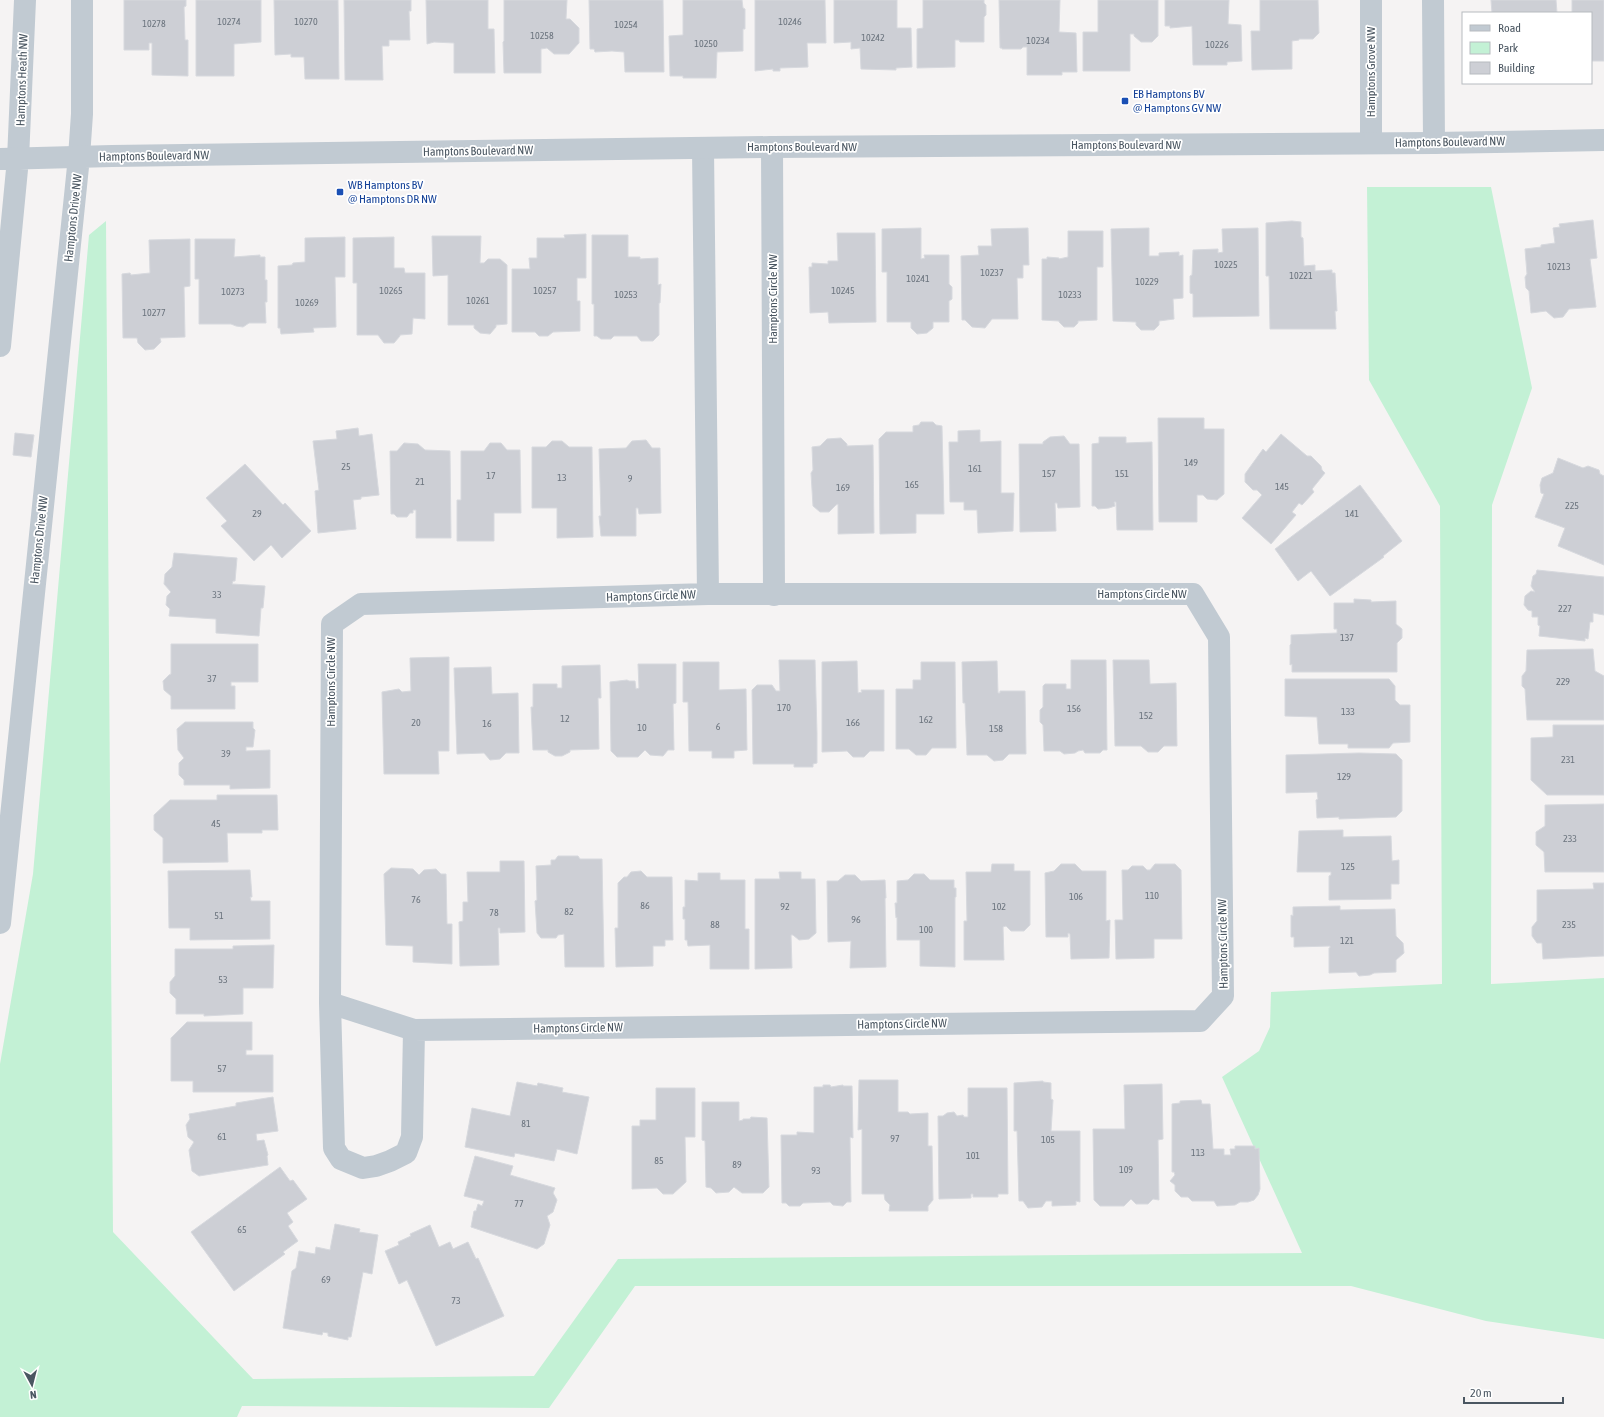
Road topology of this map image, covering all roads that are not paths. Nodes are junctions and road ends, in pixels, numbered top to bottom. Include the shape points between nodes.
1 (25, 0) edge
2 (82, 0) edge
3 (1371, 0) edge
4 (1433, 0) edge
5 (1604, 140) edge
6 (1434, 143) junction
7 (1371, 144) junction
8 (772, 147) junction
9 (703, 148) junction
10 (79, 157) junction
11 (9, 159) edge
12 (0, 346) edge
13 (708, 594) junction
14 (774, 595) junction
15 (0, 923) edge
16 (330, 1003) junction
17 (414, 1030) junction

1 - 11 street, Hamptons Heath NW
2 - 10 street via 82,114
3 - 7 street, Hamptons Grove NW
4 - 6 street
5 - 6 street, Hamptons Boulevard NW
6 - 7 street, Hamptons Boulevard NW
7 - 8 street, Hamptons Boulevard NW
8 - 9 street, Hamptons Boulevard NW
8 - 14 street, Hamptons Circle NW
9 - 10 street, Hamptons Boulevard NW
9 - 13 street, Hamptons Circle NW
10 - 11 street, Hamptons Boulevard NW
10 - 15 street, Hamptons Drive NW
11 - 12 street
13 - 14 street, Hamptons Circle NW
13 - 16 street, Hamptons Circle NW via 361,604 332,624
14 - 17 street, Hamptons Circle NW via 1193,594 1219,637 1223,996 1200,1021
16 - 17 street, Hamptons Circle NW
16 - 17 street, Hamptons Circle NW via 334,1148 341,1158 363,1168 376,1166 406,1153 412,1137

